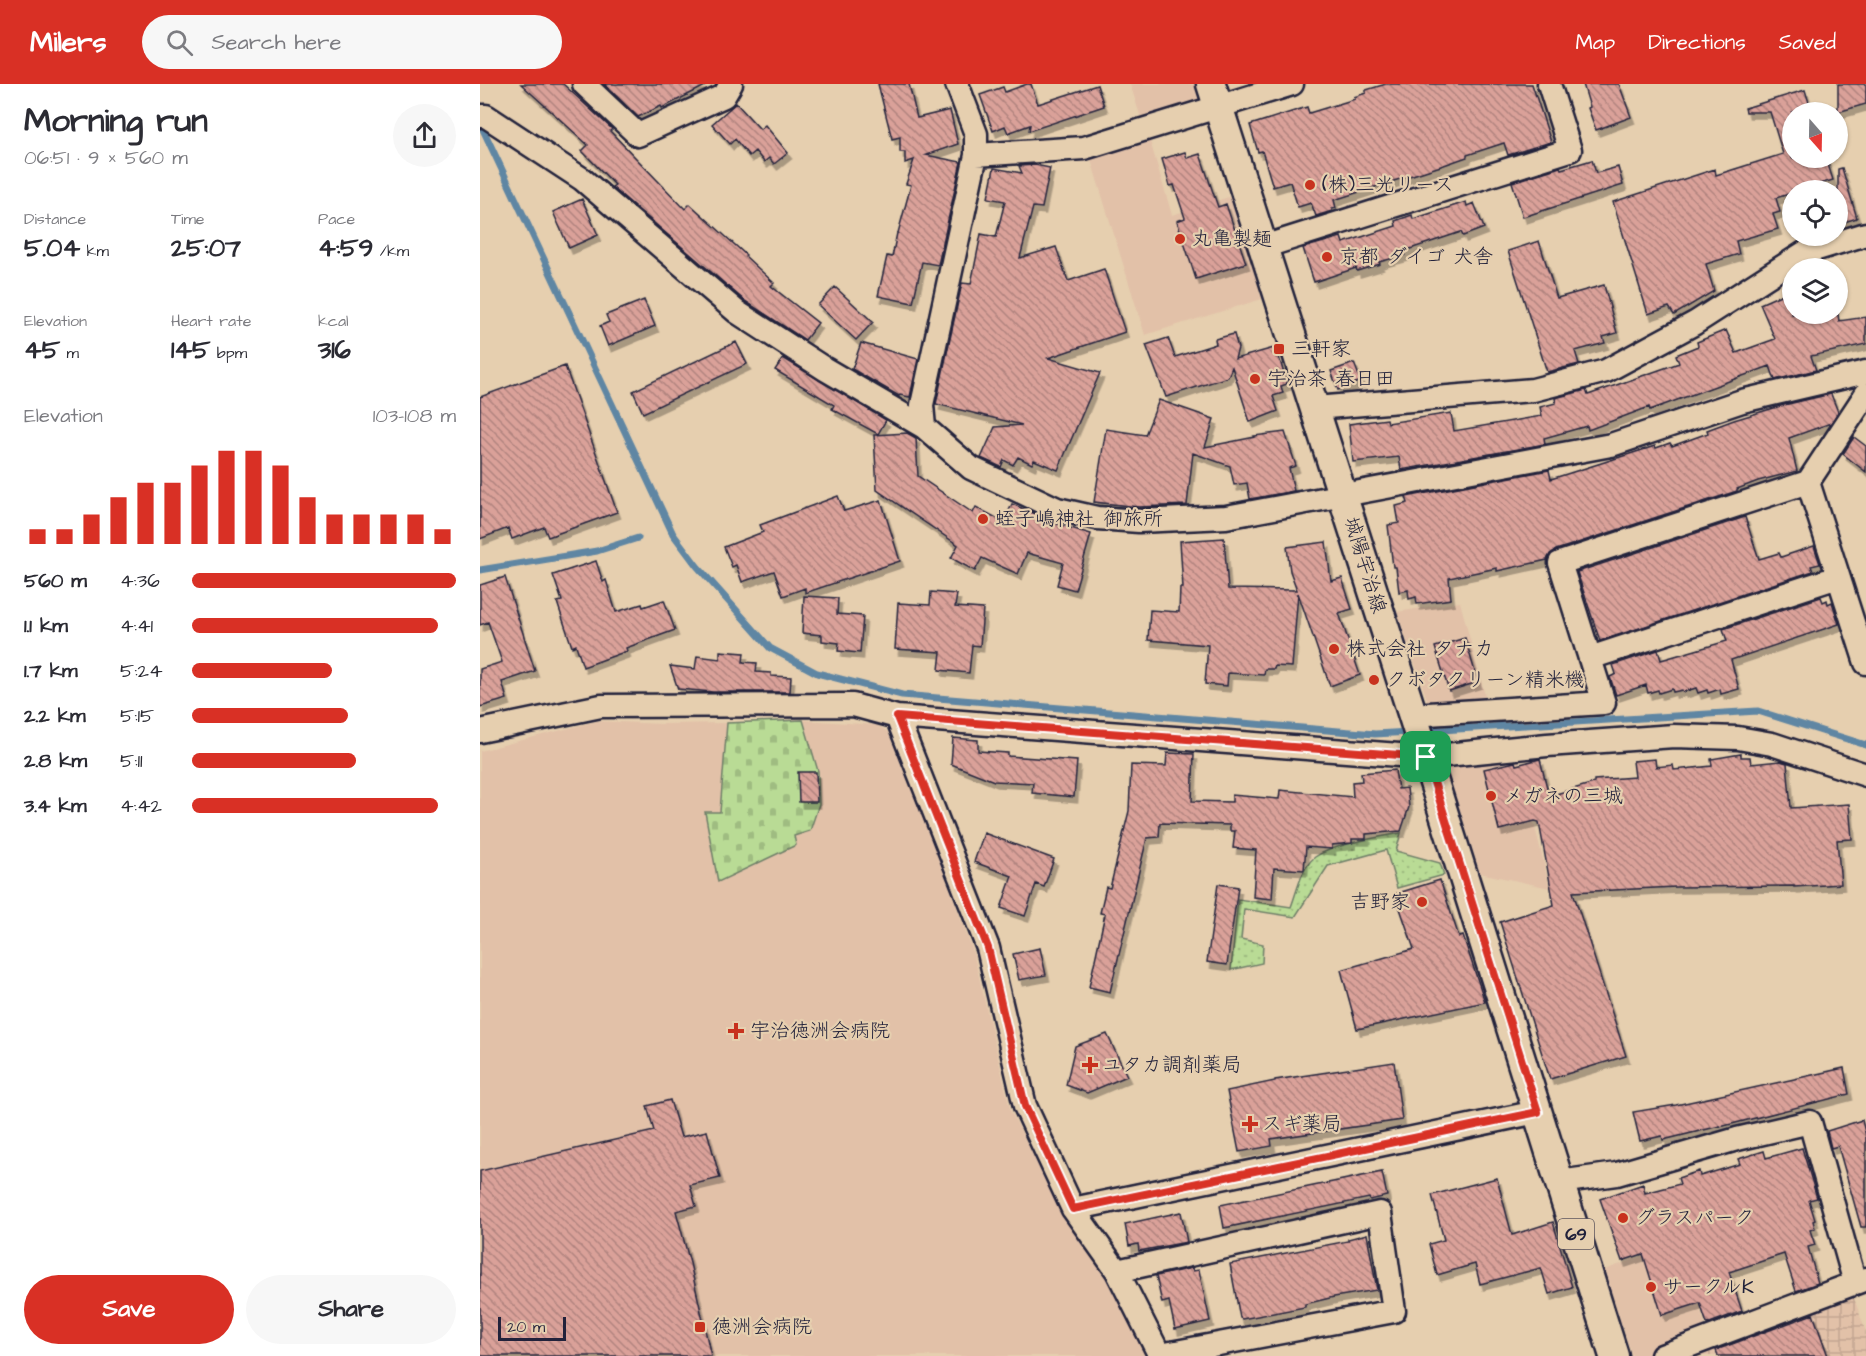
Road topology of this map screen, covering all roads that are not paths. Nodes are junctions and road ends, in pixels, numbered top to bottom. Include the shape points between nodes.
1 (584, 84) edge
2 (730, 84) edge
3 (957, 84) edge
4 (1292, 84) edge
5 (1549, 84) edge
6 (1215, 95) edge
7 (483, 116) edge
8 (976, 155) junction
9 (1866, 234) edge
10 (1263, 248) junction
11 (1866, 372) edge
12 (1866, 394) edge
13 (1315, 408) junction
14 (924, 427) junction
15 (1808, 482) junction
16 (1343, 496) junction
17 (1838, 577) junction
18 (1590, 658) junction
19 (1866, 663) edge
20 (897, 717) junction
21 (480, 731) edge
22 (1419, 735) junction
23 (1866, 775) edge
24 (1538, 1112) junction
25 (1559, 1182) junction
26 (1073, 1209) junction
27 (1117, 1270) junction
28 (1860, 1281) edge
29 (1160, 1356) edge
30 (1614, 1356) edge
31 (1662, 1356) edge

1 - 2 street via 638,135 724,96
3 - 8 street via 976,134
4 - 6 street
5 - 10 street via 1570,150
6 - 8 street via 1084,148
6 - 10 main road, 城陽宇治線 / 69
7 - 14 street via 582,178 737,312
8 - 14 street via 922,405
9 - 13 street via 1804,253 1695,323 1606,371 1533,390
10 - 13 main road, 城陽宇治線 / 69
11 - 16 street via 1742,402 1611,445
12 - 15 street
13 - 16 main road, 城陽宇治線 / 69
14 - 16 street via 987,477 1057,509 1097,518 1139,521 1226,517
15 - 17 street
15 - 18 street via 1560,563
16 - 22 main road, 城陽宇治線 / 69
17 - 18 street
17 - 19 street
18 - 22 street via 1604,703
20 - 21 street via 853,705 601,706
20 - 22 street
20 - 26 street via 988,948 1025,1106
22 - 23 street via 1547,745 1674,736 1727,738 1772,744
22 - 24 main road, 城陽宇治線 / 69
24 - 25 main road, 城陽宇治線 / 69
24 - 26 street
25 - 28 street via 1617,1174 1810,1122
25 - 30 main road, 城陽宇治線 / 69
26 - 27 street
27 - 29 street
27 - 29 street via 1380,1213 1394,1311
28 - 31 street

